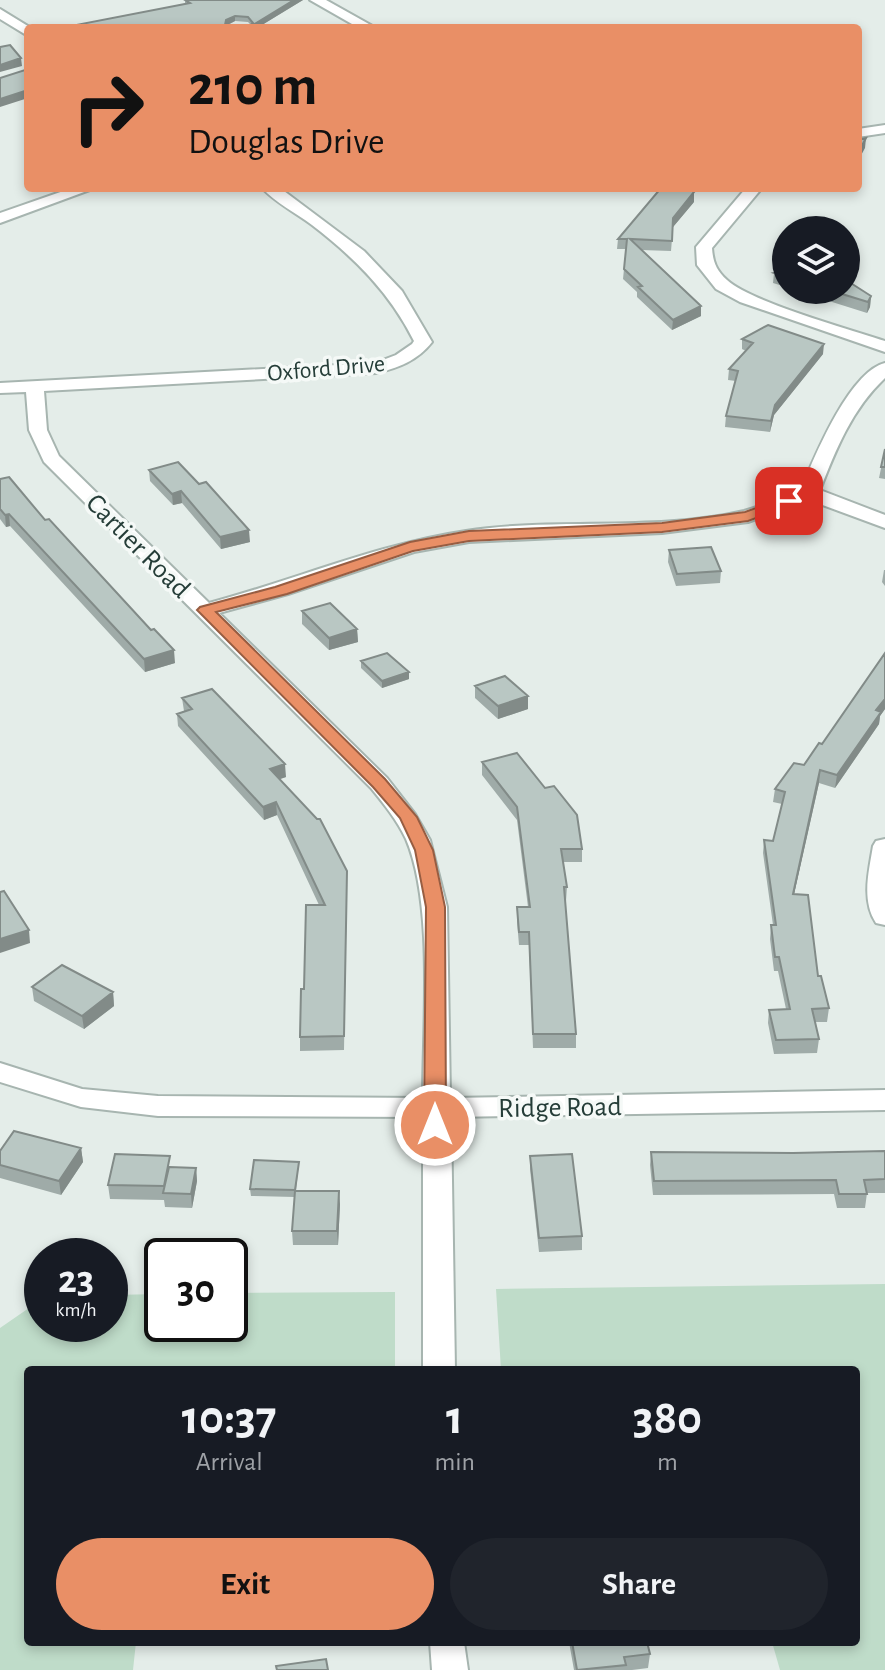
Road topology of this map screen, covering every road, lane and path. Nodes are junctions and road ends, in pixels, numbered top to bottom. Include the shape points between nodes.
1 (316, 0) edge
2 (0, 13) edge
3 (361, 24) edge
4 (24, 29) edge
5 (885, 129) edge
6 (862, 132) edge
7 (75, 192) edge
8 (275, 192) edge
9 (751, 192) edge
10 (0, 218) edge
11 (885, 347) edge
12 (885, 368) edge
13 (35, 386) junction
14 (0, 388) edge
15 (809, 493) junction
16 (885, 522) edge
17 (205, 610) junction
18 (885, 846) edge
19 (885, 917) edge
20 (0, 1072) edge
21 (885, 1100) edge
22 (435, 1108) junction
23 (439, 1366) edge
24 (447, 1646) edge
25 (450, 1670) edge

1 - 3 street
2 - 4 street
5 - 6 street
7 - 10 street
8 - 13 street, Oxford Drive via 378,271 420,334 423,342 415,352 376,368
9 - 11 street via 704,247 705,265 722,285
12 - 15 street via 840,418
13 - 14 street, Oxford Drive
13 - 17 street, Cartier Road via 38,430 51,458
15 - 16 street
15 - 17 street via 748,516 662,527 469,536 410,547
17 - 22 street, Cartier Road via 379,783 408,817 424,850 435,907
18 - 19 street via 879,890
20 - 22 street, Ridge Road via 81,1098 158,1106
21 - 22 street, Ridge Road
22 - 23 street, Cartier Road
24 - 25 street

